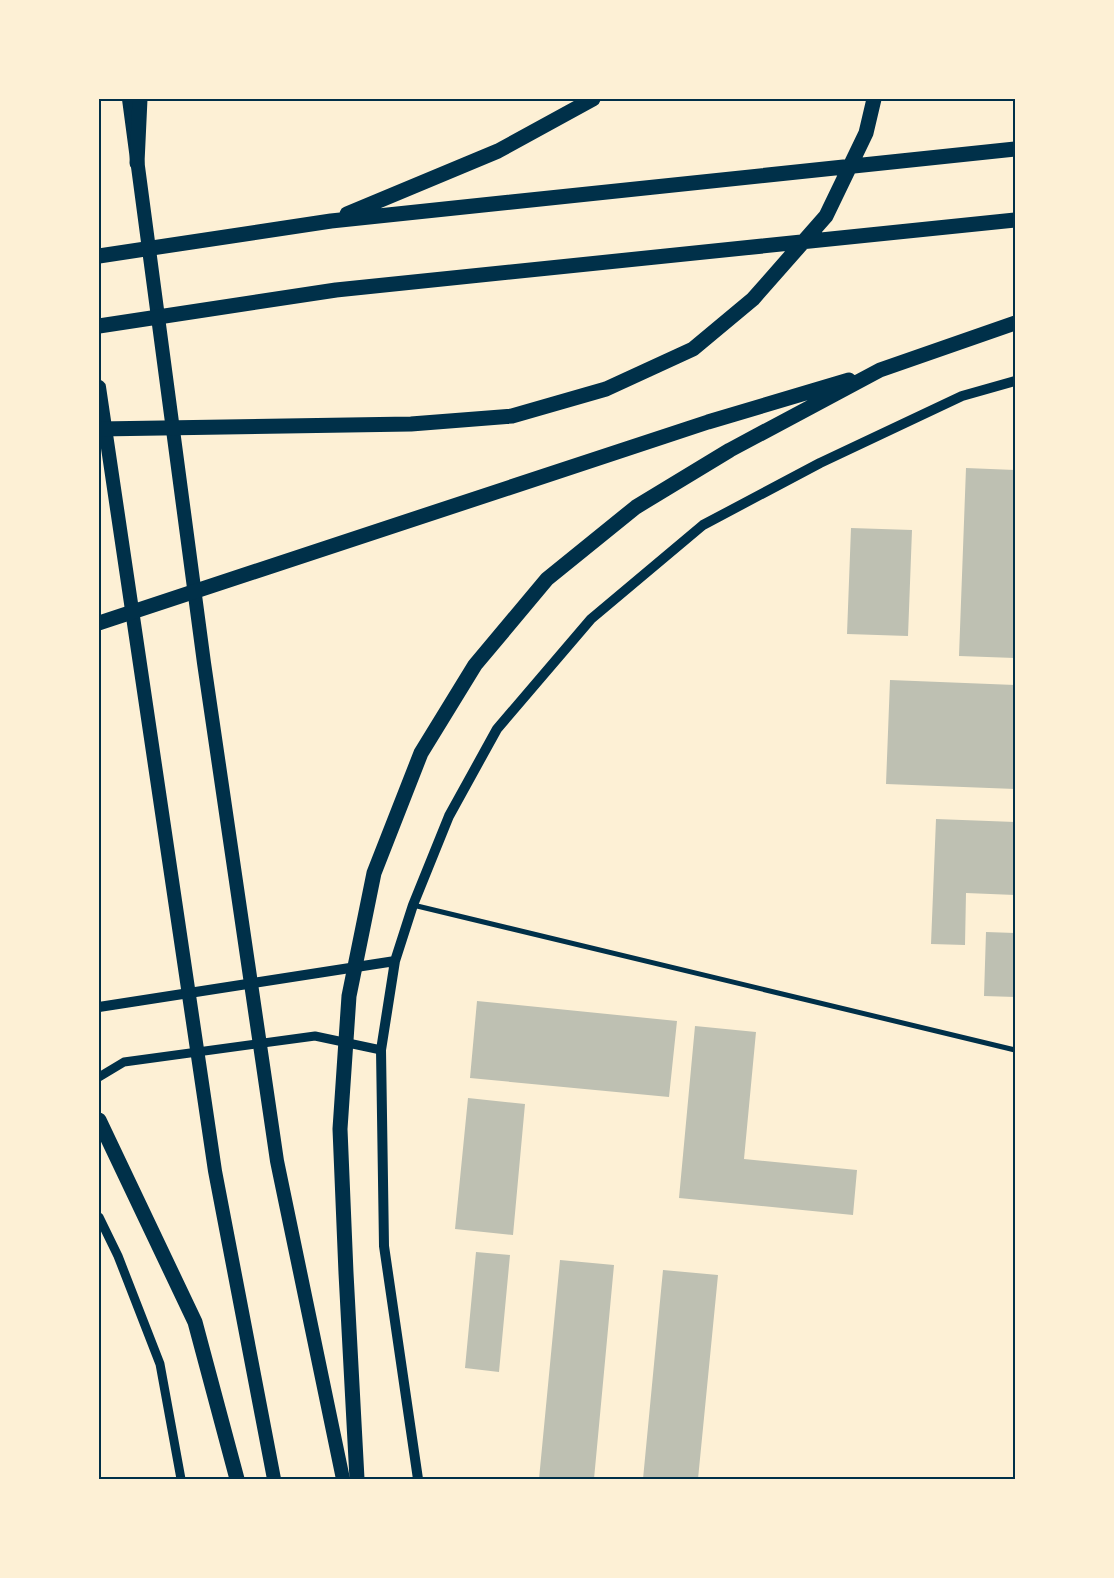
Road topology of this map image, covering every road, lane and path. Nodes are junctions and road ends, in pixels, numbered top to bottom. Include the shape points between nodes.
1 (129, 99) edge
2 (140, 99) edge
3 (593, 99) edge
4 (874, 99) edge
5 (1015, 149) edge
6 (137, 164) junction
7 (1015, 220) edge
8 (331, 221) junction
9 (99, 256) edge
10 (1015, 323) edge
11 (99, 326) edge
12 (880, 370) junction
13 (1015, 381) edge
14 (99, 387) edge
15 (99, 429) edge
16 (99, 623) edge
17 (413, 905) junction
18 (395, 962) junction
19 (99, 1007) edge
20 (381, 1050) junction
21 (1015, 1050) edge
22 (99, 1077) edge
23 (99, 1120) edge
24 (99, 1217) edge
25 (181, 1479) edge
26 (237, 1479) edge
27 (274, 1479) edge
28 (343, 1479) edge
29 (357, 1479) edge
30 (418, 1479) edge

1 - 6 highway
2 - 6 highway
3 - 8 highway via 498,151
4 - 15 highway via 866,133 826,216 753,299 692,349 606,390 512,416 412,424
5 - 8 highway
6 - 28 highway via 203,653 277,1161
7 - 11 highway via 336,290
8 - 9 highway
10 - 12 highway
12 - 16 highway via 708,422
12 - 29 highway via 730,450 636,507 548,579 475,665 421,753 374,873 348,996 340,1129
13 - 17 main road via 962,396 820,463 703,526 591,619 497,729 449,816
14 - 27 highway via 215,1171
17 - 18 main road
17 - 21 street
18 - 19 main road
18 - 20 main road
20 - 22 street via 315,1036 124,1062
20 - 30 main road via 384,1246
23 - 26 highway via 195,1322
24 - 25 street via 118,1256 160,1364

